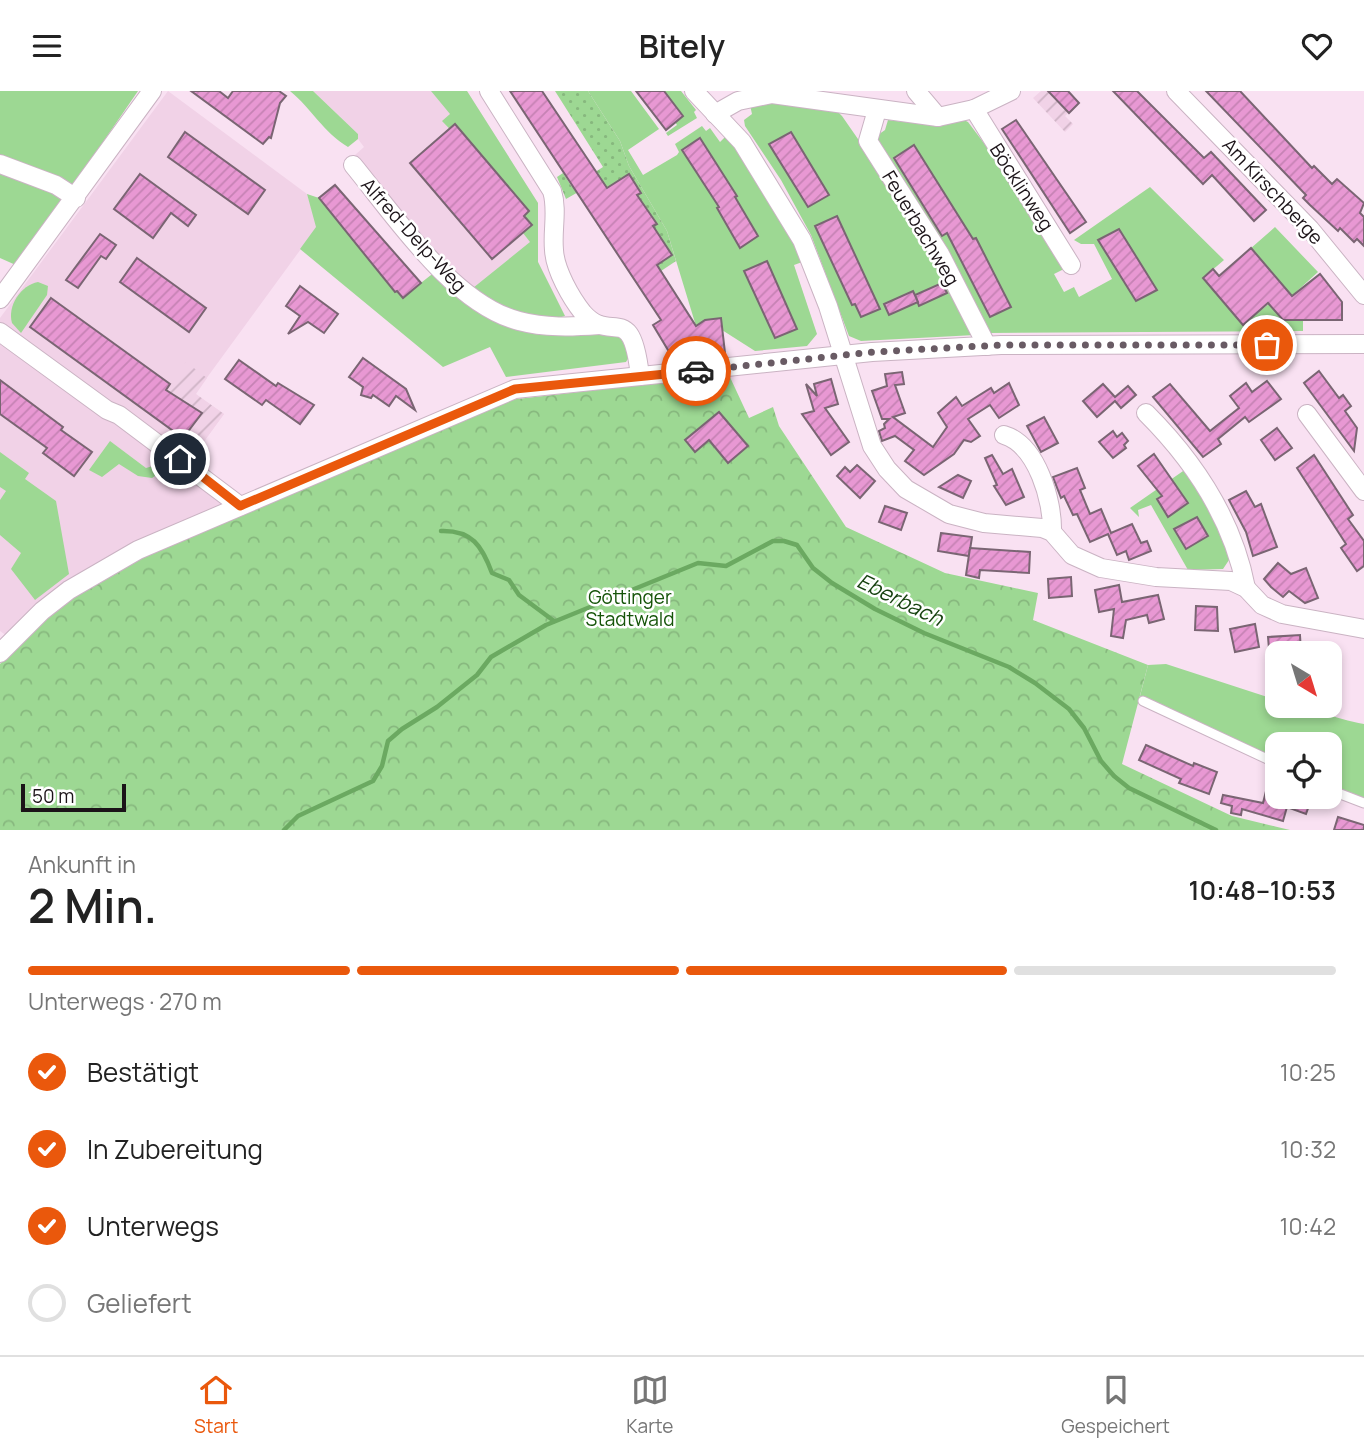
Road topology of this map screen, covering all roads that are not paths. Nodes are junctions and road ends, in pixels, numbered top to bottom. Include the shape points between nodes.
1 (152, 91) edge
2 (489, 91) edge
3 (694, 91) edge
4 (916, 91) edge
5 (1011, 91) edge
6 (1176, 91) edge
7 (810, 94) edge
8 (974, 109) junction
9 (877, 110) junction
10 (715, 114) junction
11 (938, 117) junction
12 (0, 164) edge
13 (352, 165) dead end
14 (76, 198) junction
15 (1071, 265) dead end
16 (1364, 295) edge
17 (0, 299) edge
18 (599, 325) junction
19 (0, 332) edge
20 (1364, 344) edge
21 (987, 346) junction
22 (844, 355) junction
23 (640, 376) junction
24 (1146, 413) dead end
25 (1307, 414) dead end
26 (1004, 435) dead end
27 (1364, 491) edge
28 (240, 506) junction
29 (1052, 532) junction
30 (1246, 589) junction
31 (1364, 629) edge
32 (0, 653) edge
33 (1143, 701) dead end
34 (1265, 758) edge
35 (1342, 795) edge
36 (1364, 803) edge

1 - 14 street
2 - 18 street, Alfred-Delp-Weg via 549,184 555,206 556,263 583,313
3 - 10 street
4 - 11 street
5 - 8 street
6 - 16 street, Am Kirschberge via 1300,219
7 - 9 street
7 - 10 street via 753,97
8 - 11 street
8 - 15 street, Böcklinweg
9 - 11 street
9 - 21 street, Feuerbachweg via 868,141 940,254
10 - 22 street via 742,142 790,218 816,272
12 - 14 street via 56,185
13 - 18 street, Alfred-Delp-Weg via 474,300 535,325
14 - 17 street
18 - 23 street, Alfred-Delp-Weg via 622,327 629,333
19 - 28 street via 107,409 112,423 205,490 215,489
20 - 21 street
21 - 22 street
22 - 23 street
22 - 29 street via 872,446 906,489 949,514
23 - 28 street via 542,384 496,395
24 - 30 street via 1213,498 1239,558
25 - 27 street
26 - 29 street via 1029,455 1051,507
28 - 32 street via 94,574 42,611
29 - 30 street via 1072,555 1101,568 1231,581
30 - 31 street via 1262,605 1282,614
33 - 34 lane
35 - 36 lane

